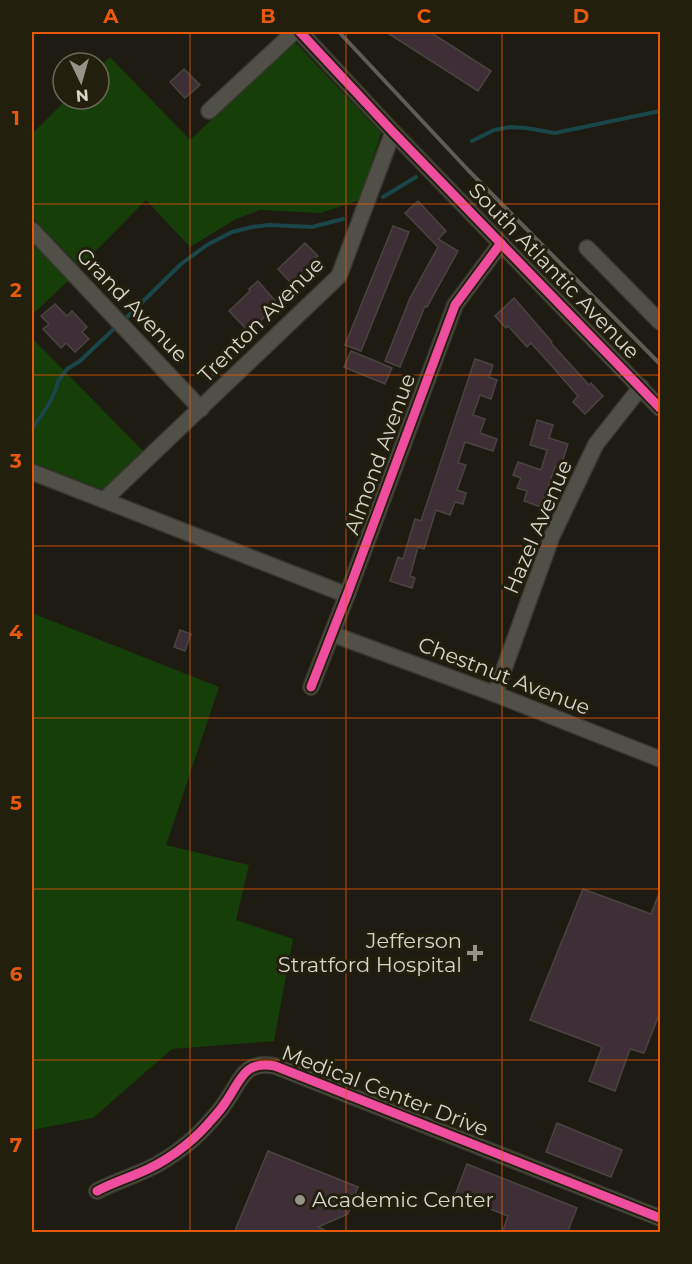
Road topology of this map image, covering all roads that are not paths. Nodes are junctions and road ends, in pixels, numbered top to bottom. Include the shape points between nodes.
1 (294, 32) edge
2 (300, 32) edge
3 (209, 111) dead end
4 (393, 132) junction
5 (32, 230) edge
6 (501, 243) junction
7 (586, 248) dead end
8 (660, 322) edge
9 (641, 387) junction
10 (660, 408) edge
11 (201, 409) junction
12 (32, 472) edge
13 (104, 500) junction
14 (347, 595) junction
15 (332, 634) junction
16 (310, 687) dead end
17 (495, 694) junction
18 (660, 759) edge
19 (96, 1191) dead end
20 (660, 1218) edge

1 - 3 street
2 - 4 street, South Atlantic Avenue
4 - 6 street, South Atlantic Avenue
4 - 11 street, Trenton Avenue via 339,276
5 - 11 street, Grand Avenue
6 - 9 street, South Atlantic Avenue
6 - 14 street, Almond Avenue via 455,305
7 - 8 street
9 - 10 street, South Atlantic Avenue
9 - 17 street, Hazel Avenue via 596,444 552,536
11 - 13 street, Trenton Avenue
12 - 13 street
13 - 14 street
14 - 15 street, Almond Avenue
15 - 16 street, Almond Avenue
15 - 17 street, Chestnut Avenue
17 - 18 street, Chestnut Avenue
19 - 20 street, Medical Center Drive via 169,1158 205,1127 240,1078 250,1068 262,1064

